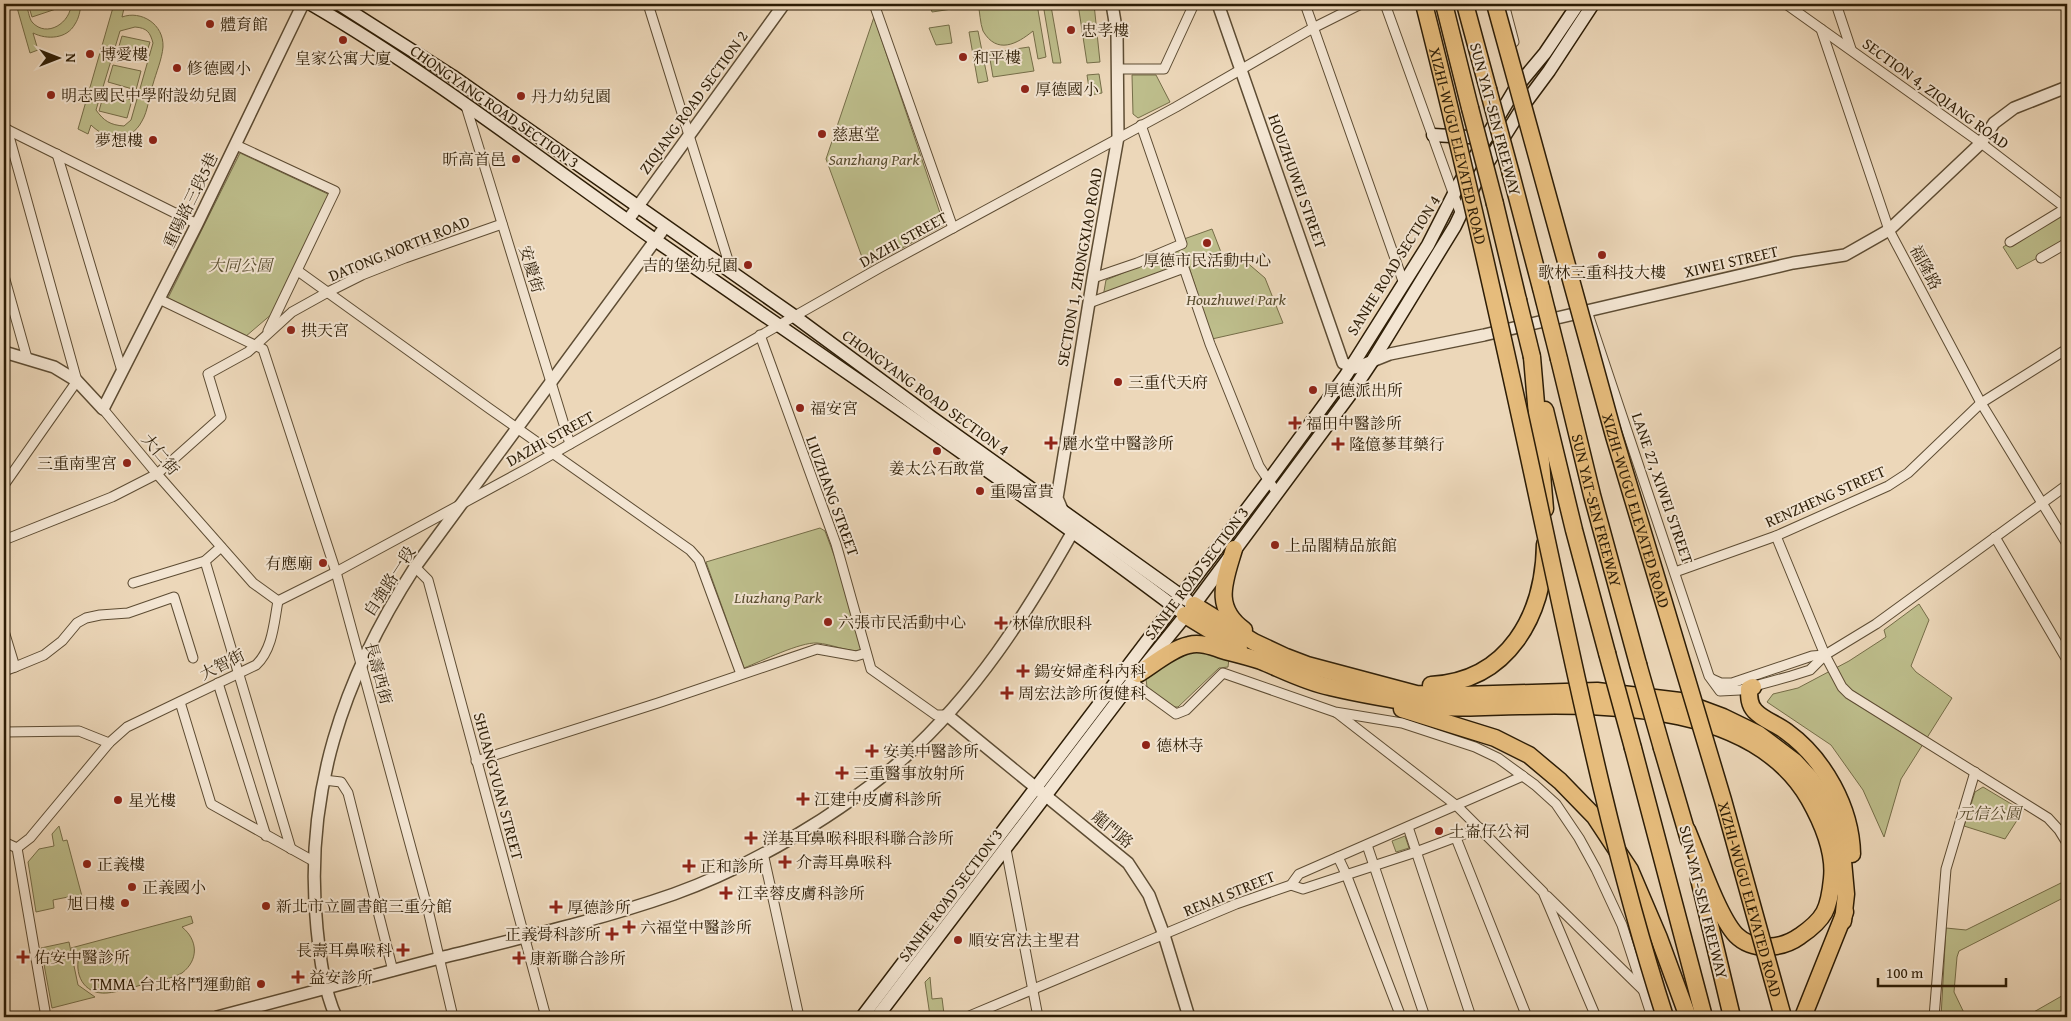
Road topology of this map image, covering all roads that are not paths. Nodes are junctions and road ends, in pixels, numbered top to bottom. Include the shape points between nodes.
1 (303, 4) edge
2 (311, 4) edge
3 (338, 4) edge
4 (648, 4) edge
5 (784, 4) edge
6 (874, 4) edge
7 (1112, 4) edge
8 (1194, 4) edge
9 (1218, 4) edge
10 (1305, 4) edge
11 (1360, 4) edge
12 (1385, 4) edge
13 (1424, 4) edge
14 (1444, 4) edge
15 (1466, 4) edge
16 (1494, 4) edge
17 (1504, 4) edge
18 (1578, 4) edge
19 (1592, 4) edge
20 (1836, 4) edge
21 (1792, 6) edge
22 (1313, 28) junction
23 (1821, 29) junction
24 (1851, 50) junction
25 (1118, 69) junction
26 (1241, 69) junction
27 (1523, 79) junction
28 (2067, 88) edge
29 (465, 103) junction
30 (1141, 125) junction
31 (5, 129) edge
32 (1433, 135) junction
33 (688, 136) junction
34 (1118, 137) junction
35 (1486, 138) junction
36 (1981, 143) junction
37 (236, 145) junction
38 (57, 154) junction
39 (1454, 196) junction
40 (637, 207) junction
41 (2067, 208) edge
42 (1461, 215) junction
43 (628, 220) junction
44 (198, 224) junction
45 (502, 224) junction
46 (665, 227) junction
47 (953, 228) junction
48 (1889, 230) junction
49 (656, 241) junction
50 (2010, 242) dead end
51 (2067, 243) edge
52 (2041, 258) dead end
53 (298, 271) junction
54 (732, 274) junction
55 (4, 276) edge
56 (1093, 278) junction
57 (1404, 284) junction
58 (328, 292) junction
59 (159, 299) junction
60 (1089, 303) junction
61 (1588, 311) junction
62 (794, 316) junction
63 (780, 324) junction
64 (760, 335) junction
65 (265, 336) junction
66 (256, 345) junction
67 (2067, 349) edge
68 (4, 352) edge
69 (1532, 357) junction
70 (27, 358) junction
71 (1373, 360) junction
72 (1350, 367) junction
73 (122, 371) junction
74 (76, 381) junction
75 (552, 384) junction
76 (1981, 403) junction
77 (102, 409) junction
78 (518, 428) junction
79 (570, 444) junction
80 (554, 454) junction
81 (157, 474) junction
82 (1269, 480) junction
83 (4, 485) edge
84 (2067, 485) edge
85 (1278, 492) junction
86 (2041, 503) junction
87 (462, 504) junction
88 (1062, 509) junction
89 (1072, 533) junction
90 (1776, 536) junction
91 (1995, 537) junction
92 (4, 540) edge
93 (2067, 544) edge
94 (221, 547) junction
95 (1234, 549) junction
96 (205, 561) junction
97 (416, 567) junction
98 (336, 572) junction
99 (1675, 572) junction
100 (134, 583) dead end
101 (278, 601) junction
102 (1183, 605) junction
103 (4, 631) edge
104 (866, 653) junction
105 (1825, 655) junction
106 (1286, 656) junction
107 (193, 658) dead end
108 (1258, 660) junction
109 (2067, 660) edge
110 (360, 666) junction
111 (15, 667) junction
112 (4, 671) edge
113 (238, 673) junction
114 (741, 674) junction
115 (1708, 676) junction
116 (1135, 678) junction
117 (218, 683) junction
118 (1390, 686) junction
119 (1328, 687) junction
120 (1753, 687) junction
121 (180, 702) junction
122 (1335, 712) junction
123 (947, 715) junction
124 (4, 732) edge
125 (110, 743) junction
126 (476, 761) junction
127 (1975, 772) junction
128 (1523, 776) junction
129 (324, 780) junction
130 (1042, 792) junction
131 (1457, 806) junction
132 (1408, 827) junction
133 (1480, 828) junction
134 (1687, 830) junction
135 (266, 836) junction
136 (1456, 838) junction
137 (4, 842) edge
138 (2067, 843) edge
139 (1367, 845) junction
140 (17, 848) junction
141 (292, 849) junction
142 (1006, 849) junction
143 (1416, 852) junction
144 (763, 853) junction
145 (1338, 857) junction
146 (314, 862) junction
147 (1373, 865) junction
148 (1346, 874) junction
149 (1291, 884) junction
150 (1543, 892) junction
151 (1843, 921) junction
152 (1164, 935) junction
153 (524, 937) junction
154 (439, 959) junction
155 (393, 971) junction
156 (327, 988) junction
157 (1033, 990) junction
158 (1645, 992) junction
159 (46, 1017) edge
160 (217, 1017) edge
161 (336, 1017) edge
162 (453, 1017) edge
163 (546, 1017) edge
164 (799, 1017) edge
165 (862, 1017) edge
166 (877, 1017) edge
167 (967, 1017) edge
168 (1038, 1017) edge
169 (1189, 1017) edge
170 (1401, 1017) edge
171 (1425, 1017) edge
172 (1471, 1017) edge
173 (1527, 1017) edge
174 (1596, 1017) edge
175 (1652, 1017) edge
176 (1665, 1017) edge
177 (1688, 1017) edge
178 (1704, 1017) edge
179 (1732, 1017) edge
180 (1783, 1017) edge
181 (1803, 1017) edge
182 (1934, 1017) edge

1 - 37 street, 重陽路三段5巷
2 - 29 main road, CHONGYANG ROAD SECTION 3
3 - 40 main road, CHONGYANG ROAD SECTION 3 via 452,76
4 - 33 street
5 - 33 street, ZIQIANG ROAD SECTION 2
6 - 47 street
7 - 25 street, SECTION 1, ZHONGXIAO ROAD
8 - 25 street via 1164,69
9 - 26 street, HOUZHUWEI STREET
10 - 22 street
11 - 22 street, DAZHI STREET
12 - 32 street
13 - 176 highway, XIZHI-WUGU ELEVATED ROAD, bridge via 1499,319 1570,650 1614,836
14 - 69 highway, SUN YAT-SEN FREEWAY, bridge
15 - 134 highway, SUN YAT-SEN FREEWAY, bridge via 1592,495
16 - 180 highway, XIZHI-WUGU ELEVATED ROAD, bridge via 1614,436 1723,800
17 - 27 street
18 - 27 main road, SANHE ROAD SECTION 4
19 - 42 main road, SANHE ROAD SECTION 4 via 1478,178
20 - 24 street
21 - 23 street, SECTION 4, ZIQIANG ROAD
22 - 26 street, DAZHI STREET
22 - 57 street
23 - 24 street, SECTION 4, ZIQIANG ROAD
23 - 48 street, 福隆路
24 - 36 street, SECTION 4, ZIQIANG ROAD
25 - 34 street, SECTION 1, ZHONGXIAO ROAD
26 - 30 street, DAZHI STREET
26 - 72 street, HOUZHUWEI STREET via 1343,363
27 - 35 main road, SANHE ROAD SECTION 4
28 - 36 street, XIWEI STREET via 2014,108 1994,123
29 - 43 main road, CHONGYANG ROAD SECTION 3
29 - 45 street, 安慶街
30 - 34 street, DAZHI STREET
30 - 56 street via 1182,244
31 - 38 street
31 - 74 street
32 - 35 main road
32 - 39 street
33 - 40 street, ZIQIANG ROAD SECTION 2
33 - 54 street
34 - 47 street, DAZHI STREET
34 - 56 street, SECTION 1, ZHONGXIAO ROAD
35 - 39 main road, SANHE ROAD SECTION 4
36 - 41 street, SECTION 4, ZIQIANG ROAD
36 - 48 street, XIWEI STREET
37 - 44 street, 重陽路三段5巷
37 - 53 street via 335,191
38 - 44 street
38 - 73 street
39 - 42 street
39 - 57 main road, SANHE ROAD SECTION 4
40 - 43 street, ZIQIANG ROAD SECTION 2
40 - 46 main road, CHONGYANG ROAD SECTION 4
41 - 50 street
42 - 71 main road, SANHE ROAD SECTION 4
43 - 49 main road, CHONGYANG ROAD SECTION 3
44 - 59 street, 重陽路三段5巷
45 - 58 street, DATONG NORTH ROAD via 405,258
45 - 75 street, 安慶街
46 - 49 street, 自強路一段
46 - 54 main road, CHONGYANG ROAD SECTION 4
47 - 62 street, DAZHI STREET
48 - 61 street, XIWEI STREET via 1845,255 1793,263
48 - 76 street, 福隆路
49 - 63 main road, CHONGYANG ROAD SECTION 4
49 - 75 street, 自強路一段
51 - 52 street
53 - 58 street
53 - 65 street
54 - 62 main road, CHONGYANG ROAD SECTION 4
55 - 70 street
56 - 60 street, SECTION 1, ZHONGXIAO ROAD
57 - 72 main road, SANHE ROAD SECTION 4
58 - 65 street, DATONG NORTH ROAD via 292,312
58 - 78 street
59 - 66 street
59 - 73 street, 重陽路三段5巷
60 - 82 street via 1184,268 1251,448
60 - 88 street, SECTION 1, ZHONGXIAO ROAD via 1057,498
61 - 71 street, XIWEI STREET
61 - 99 street, LANE 27, XIWEI STREET
62 - 63 street, DAZHI STREET
62 - 88 main road, CHONGYANG ROAD SECTION 4
63 - 64 street, DAZHI STREET
63 - 89 main road, CHONGYANG ROAD SECTION 4
64 - 79 street, DAZHI STREET
64 - 104 street, LIUZHANG STREET via 836,544
65 - 66 street, DATONG NORTH ROAD
66 - 81 street, DATONG NORTH ROAD via 208,374 220,417
66 - 98 street, 長壽西街 via 264,349
67 - 76 street, RENZHENG STREET
68 - 70 street, 大仁街
69 - 118 highway via 1545,511 1545,557 1536,604 1524,629 1496,663 1449,684
69 - 178 highway, SUN YAT-SEN FREEWAY, bridge via 1574,530
70 - 74 street, 大仁街 via 54,367
71 - 72 street, XIWEI STREET
71 - 85 main road, SANHE ROAD SECTION 3
72 - 82 main road, SANHE ROAD SECTION 3
73 - 77 street, 重陽路三段5巷
74 - 77 street, 大仁街
74 - 83 street
75 - 78 street, 自強路一段
75 - 79 street, 安慶街
76 - 86 street, 福隆路
76 - 90 street, RENZHENG STREET via 1908,473 1888,486
77 - 81 street, 大仁街
78 - 80 street
78 - 87 street, 自強路一段
79 - 80 street, DAZHI STREET
80 - 87 street, DAZHI STREET
80 - 114 street via 690,550 699,560
81 - 92 street, DATONG NORTH ROAD via 112,497
81 - 94 street, 大仁街
82 - 85 street
82 - 102 main road, SANHE ROAD SECTION 3
84 - 86 street
85 - 95 main road, SANHE ROAD SECTION 3
86 - 91 street
86 - 93 street, 福隆路
87 - 97 street, 自強路一段
87 - 98 street
88 - 89 street, SECTION 1, ZHONGXIAO ROAD
88 - 102 main road, CHONGYANG ROAD SECTION 4
89 - 102 main road, CHONGYANG ROAD SECTION 4
89 - 123 street via 1021,621
90 - 99 street, RENZHENG STREET
90 - 105 street
91 - 105 street via 1876,624
91 - 109 street
94 - 96 street
94 - 101 street, 大仁街 via 253,583
95 - 102 main road, SANHE ROAD SECTION 3
95 - 106 highway via 1223,587 1223,603 1241,628
96 - 100 street
96 - 113 street
97 - 110 street, 自強路一段 via 387,612
97 - 126 street, SHUANGYUAN STREET via 428,580
98 - 101 street
98 - 110 street, 長壽西街
99 - 115 street, LANE 27, XIWEI STREET
101 - 113 street, 大智街 via 270,641 261,660
102 - 106 highway
102 - 108 highway
102 - 116 main road, SANHE ROAD SECTION 3
102 - 130 main road, SANHE ROAD SECTION 3
103 - 111 street
104 - 114 street via 856,656 817,649
104 - 123 street, LIUZHANG STREET via 871,669 936,715
105 - 115 street via 1812,656 1732,683 1721,683
105 - 120 street via 1810,670
105 - 127 street via 1849,694
106 - 118 highway via 1307,665
107 - 111 street via 174,597 128,613 86,618 76,623 44,656
108 - 116 highway via 1204,645 1188,645
108 - 119 highway
110 - 129 street, 自強路一段 via 336,730
110 - 154 street, 長壽西街 via 406,826
111 - 112 street
113 - 117 street, 大智街
113 - 141 street
114 - 126 street
115 - 120 street via 1720,691
116 - 122 street via 1176,714 1186,710 1223,673
116 - 130 main road, SANHE ROAD SECTION 3
117 - 121 street, 大智街
117 - 135 street
118 - 151 highway via 1416,694 1597,691 1636,694 1680,701 1758,734 1795,762 1825,800 1842,850 1846,894
119 - 134 highway via 1439,707 1598,706 1662,712 1724,729 1774,759 1800,784 1816,812 1827,841 1832,872 1830,898 1822,919 1790,943 1772,947 1750,944 1737,936 1723,915
119 - 177 highway via 1495,738 1529,755 1560,781 1595,817 1630,870
120 - 151 highway via 1749,696 1754,710 1788,732 1819,764 1844,812 1852,867
121 - 125 street, 大智街 via 127,728
121 - 135 street via 211,804
122 - 128 street via 1402,724 1475,747
122 - 131 street
123 - 130 street, 龍門路
123 - 144 street via 863,791 805,830
124 - 125 street via 79,730
125 - 140 street, 大智街 via 30,838
126 - 153 street, SHUANGYUAN STREET
127 - 138 street via 2048,818
127 - 182 street via 1946,869
128 - 131 street, RENAI STREET
128 - 158 street via 1556,804 1580,838 1622,925
129 - 146 street, 自強路一段
129 - 155 street via 340,782 348,793
130 - 142 main road, SANHE ROAD SECTION 3
130 - 152 street, 龍門路 via 1128,863 1149,895
130 - 165 main road, SANHE ROAD SECTION 3
131 - 132 street, RENAI STREET
131 - 133 street
132 - 139 street, RENAI STREET
132 - 143 street
133 - 136 street
133 - 150 street
134 - 179 highway, SUN YAT-SEN FREEWAY
135 - 141 street
136 - 143 street
136 - 173 street
137 - 140 street
139 - 145 street, RENAI STREET
139 - 147 street
140 - 159 street
141 - 146 street
142 - 157 street
142 - 166 main road, SANHE ROAD SECTION 3
143 - 147 street
143 - 172 street
144 - 153 street via 676,893
144 - 164 street
145 - 148 street
145 - 149 street, RENAI STREET via 1299,874
146 - 156 street, 自強路一段 via 316,914
147 - 148 street
147 - 171 street
148 - 149 street via 1303,889
148 - 170 street
149 - 152 street, RENAI STREET
150 - 158 street
150 - 174 street
151 - 181 highway
152 - 157 street, RENAI STREET
152 - 169 street, 龍門路
153 - 154 street
153 - 163 street, SHUANGYUAN STREET
154 - 155 street
154 - 162 street, 長壽西街
155 - 156 street
156 - 160 street
156 - 161 street, 自強路一段
157 - 167 street, RENAI STREET
157 - 168 street
158 - 175 street

